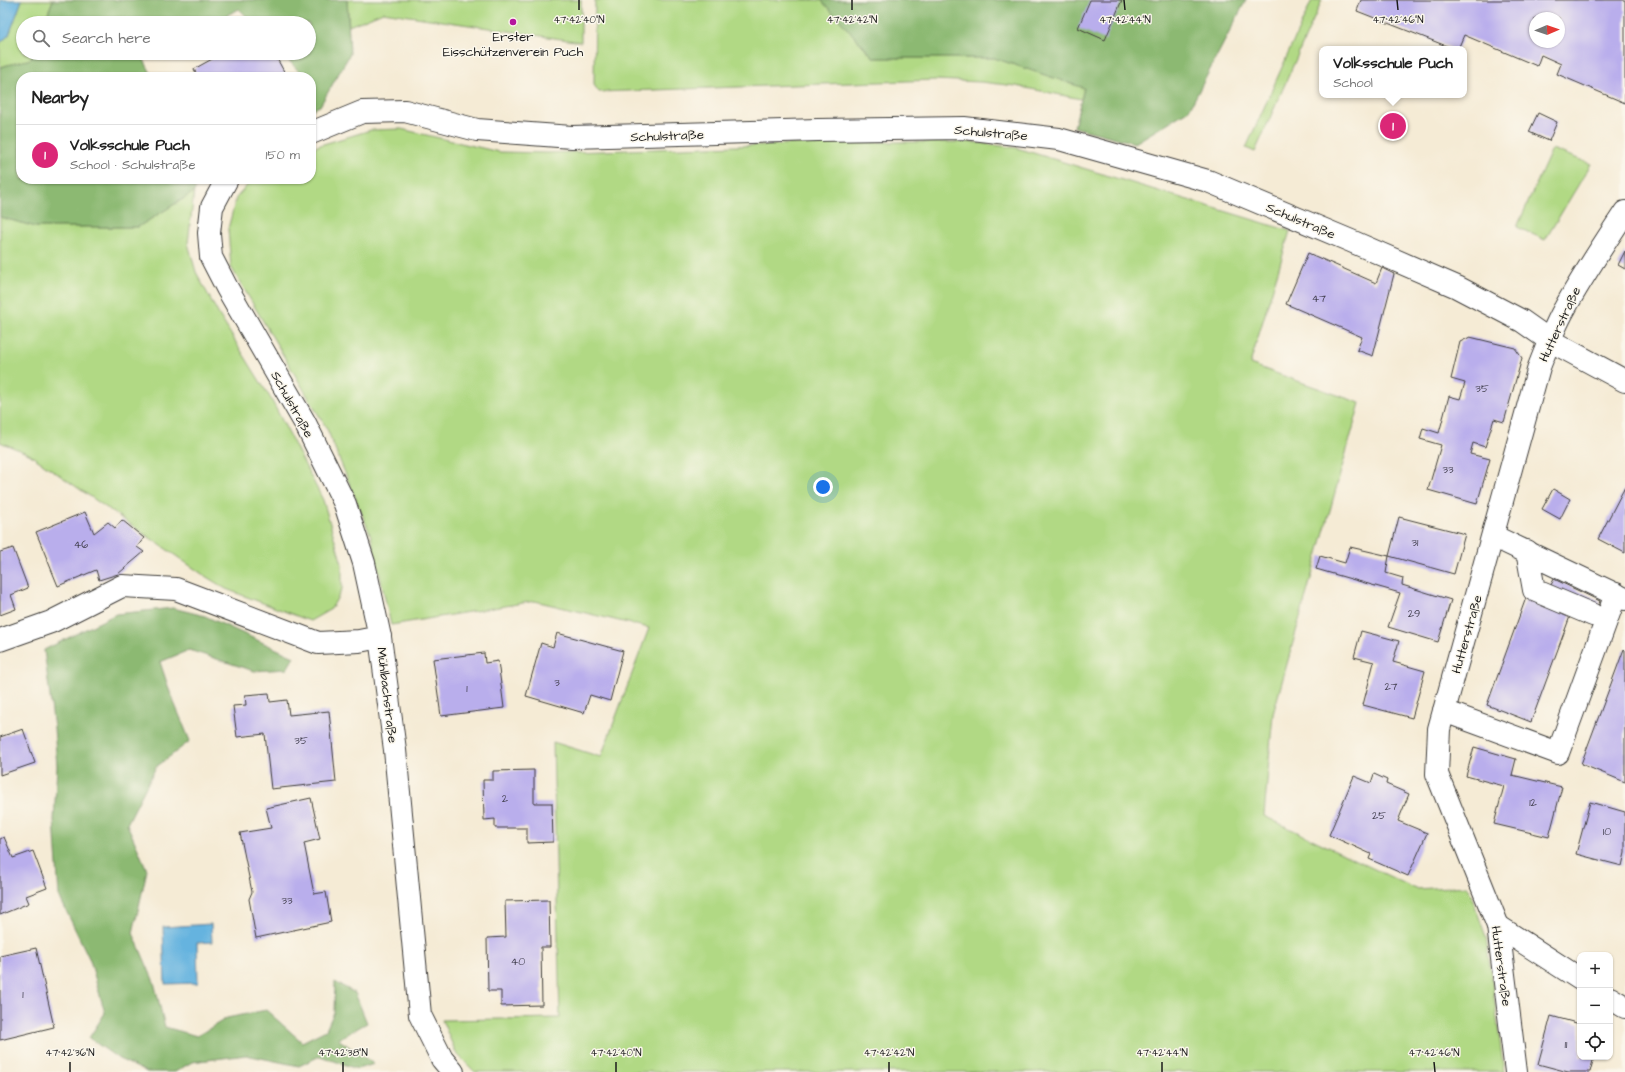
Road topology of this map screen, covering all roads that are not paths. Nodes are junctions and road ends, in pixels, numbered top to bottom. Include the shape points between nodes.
1 (316, 131) edge
2 (224, 184) edge
3 (1625, 212) edge
4 (1549, 340) junction
5 (1625, 381) edge
6 (1493, 536) junction
7 (1527, 551) junction
8 (1621, 597) edge
9 (1593, 615) dead end
10 (380, 637) junction
11 (0, 640) edge
12 (1444, 711) junction
13 (1498, 926) junction
14 (1577, 977) edge
15 (1613, 1000) edge
16 (1625, 1007) edge
17 (454, 1072) edge
18 (1516, 1072) edge

1 - 4 street, Schulstraße via 362,112 405,111 477,130 572,138 964,128 1059,139 1215,184 1457,287 1522,321
2 - 10 street, Schulstraße via 212,207 209,233 211,258 305,423 345,504 364,564
3 - 4 street, Hutterstraße via 1579,283
4 - 5 street, Schulstraße
4 - 6 street, Hutterstraße via 1539,367
6 - 7 street
6 - 12 street, Hutterstraße
7 - 8 street
7 - 9 street via 1534,590
8 - 12 street via 1558,754
10 - 11 street, Mühlbachstraße via 318,643 176,589 122,586 51,622
10 - 17 street, Mühlbachstraße via 396,758 420,1015 442,1059
12 - 13 street, Hutterstraße via 1439,730 1437,774
13 - 14 street
13 - 18 street, Hutterstraße
15 - 16 street

